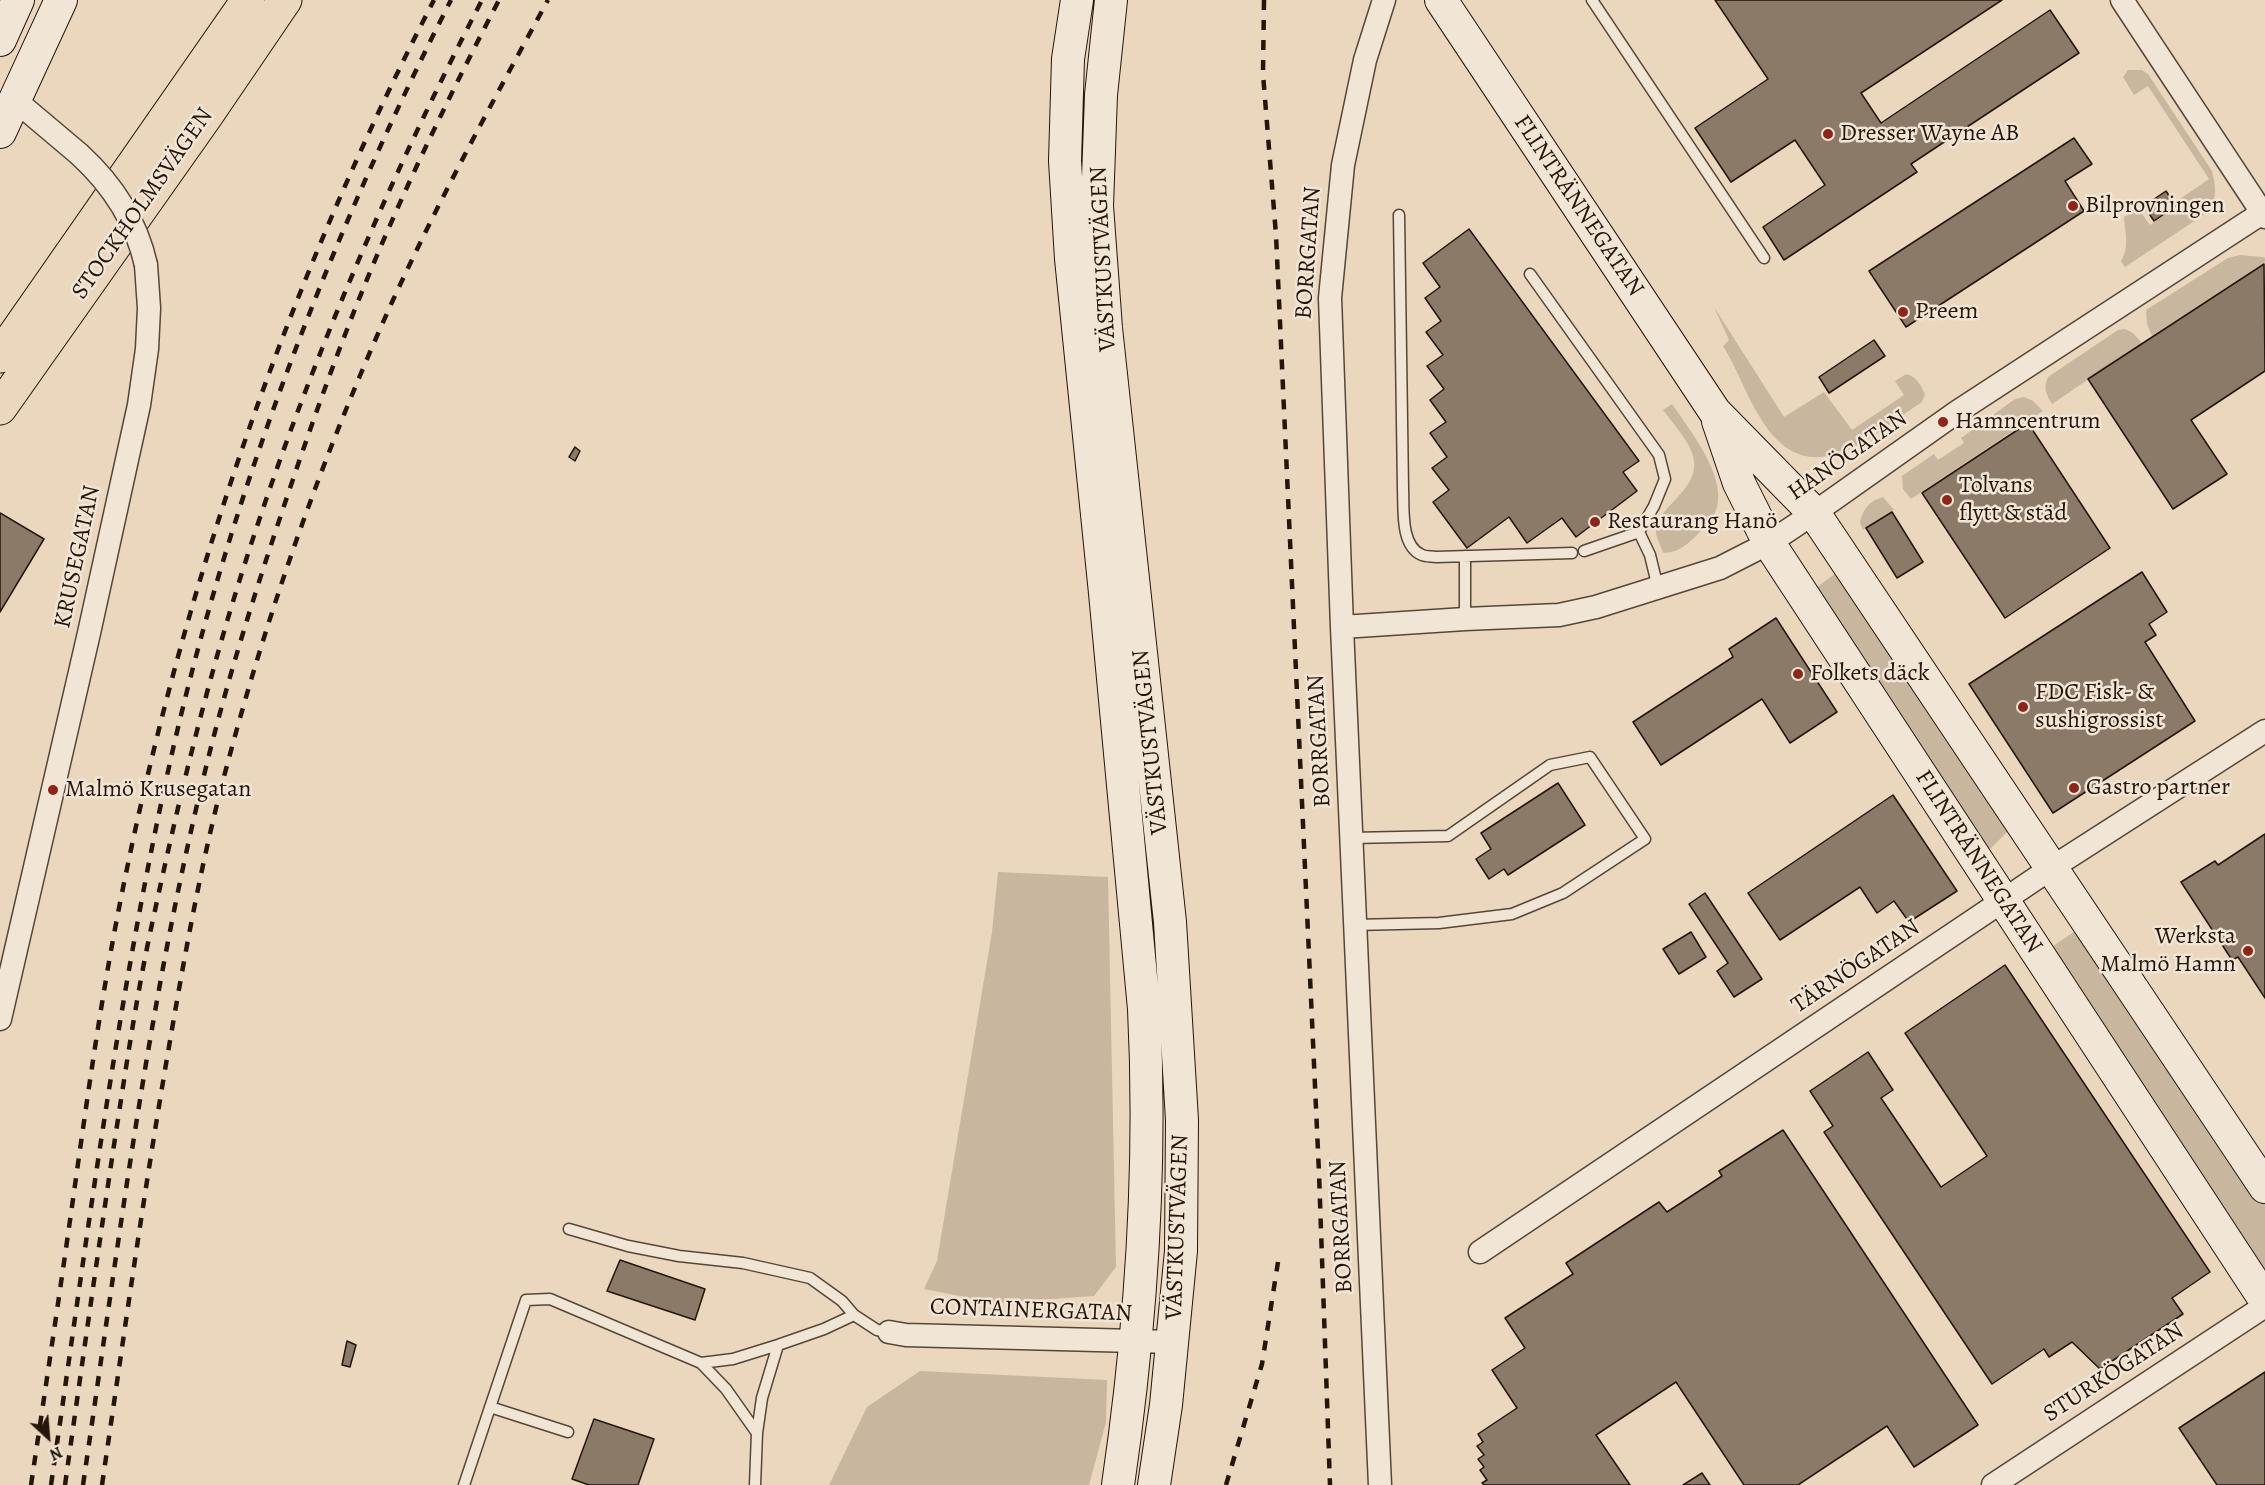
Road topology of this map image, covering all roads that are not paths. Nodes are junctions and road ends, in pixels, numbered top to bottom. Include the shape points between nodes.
1 (18, 0) edge
2 (61, 0) edge
3 (248, 0) edge
4 (285, 0) edge
5 (1077, 0) edge
6 (1111, 0) edge
7 (1384, 0) edge
8 (1441, 0) edge
9 (1592, 0) edge
10 (2122, 0) edge
11 (0, 40) edge
12 (3, 115) edge
13 (1399, 214) dead end
14 (2264, 214) edge
15 (1764, 258) dead end
16 (1530, 274) dead end
17 (0, 356) edge
18 (0, 408) edge
19 (1715, 412) junction
20 (1814, 513) junction
21 (1639, 532) junction
22 (1769, 543) junction
23 (1584, 551) dead end
24 (1572, 553) dead end
25 (1465, 556) junction
26 (1658, 588) junction
27 (1465, 618) junction
28 (1342, 627) junction
29 (2265, 731) edge
30 (1351, 838) junction
31 (2053, 867) junction
32 (2004, 900) junction
33 (1355, 926) junction
34 (0, 1018) edge
35 (2265, 1187) edge
36 (569, 1229) dead end
37 (1480, 1252) dead end
38 (2265, 1300) edge
39 (2265, 1306) edge
40 (854, 1315) junction
41 (889, 1332) joint
42 (1136, 1341) junction
43 (1173, 1341) junction
44 (778, 1345) junction
45 (701, 1363) junction
46 (490, 1407) junction
47 (568, 1432) dead end
48 (757, 1433) junction
49 (464, 1485) edge
50 (754, 1485) edge
51 (1118, 1485) edge
52 (1154, 1485) edge
53 (1380, 1485) edge
54 (1994, 1485) edge

1 - 11 main road
2 - 12 main road
3 - 17 highway, STOCKHOLMSVÄGEN
4 - 18 highway, STOCKHOLMSVÄGEN
5 - 42 main road, VÄSTKUSTVÄGEN via 1068,59 1065,161 1071,259 1144,1009 1146,1182
6 - 43 main road, VÄSTKUSTVÄGEN via 1099,128 1097,206 1106,328 1170,922 1182,1120 1181,1251
7 - 28 street, BORRGATAN via 1365,60 1343,165 1330,298
8 - 19 main road, FLINTRÄNNEGATAN
9 - 15 lane
10 - 14 street
12 - 34 street, KRUSEGATAN, bridge via 52,134 79,154 107,183 136,229 146,265 149,308 139,405
13 - 25 lane via 1405,529 1410,545 1421,555
14 - 20 street, HANÖGATAN via 1957,412
16 - 21 lane via 1659,455 1665,478
19 - 20 main road, FLINTRÄNNEGATAN
19 - 22 main road, FLINTRÄNNEGATAN via 1739,483
20 - 22 street, HANÖGATAN
20 - 31 main road, FLINTRÄNNEGATAN
21 - 23 lane
21 - 26 lane via 1650,555
22 - 26 street, HANÖGATAN via 1720,568
22 - 32 main road, FLINTRÄNNEGATAN
24 - 25 lane
25 - 27 lane
26 - 27 street, HANÖGATAN via 1559,615
27 - 28 street, HANÖGATAN
28 - 30 street, BORRGATAN
29 - 31 street, TÄRNÖGATAN
30 - 33 street, BORRGATAN
30 - 33 lane via 1448,836 1550,765 1590,757 1645,839 1563,893 1512,914 1439,923
31 - 32 street, TÄRNÖGATAN
31 - 35 main road, FLINTRÄNNEGATAN
32 - 37 street, TÄRNÖGATAN
32 - 38 main road, FLINTRÄNNEGATAN
33 - 53 street, BORRGATAN
36 - 40 lane via 628,1246 744,1263 810,1278
39 - 54 street, STURKÖGATAN
40 - 41 lane via 877,1330
40 - 44 lane
41 - 42 street, CONTAINERGATAN
42 - 43 street, CONTAINERGATAN
42 - 51 main road, VÄSTKUSTVÄGEN
43 - 52 main road, VÄSTKUSTVÄGEN
44 - 45 lane via 733,1359
44 - 48 lane via 762,1398
45 - 46 lane via 550,1299 526,1300
45 - 48 lane via 726,1389
46 - 47 lane
46 - 49 lane
48 - 50 lane

